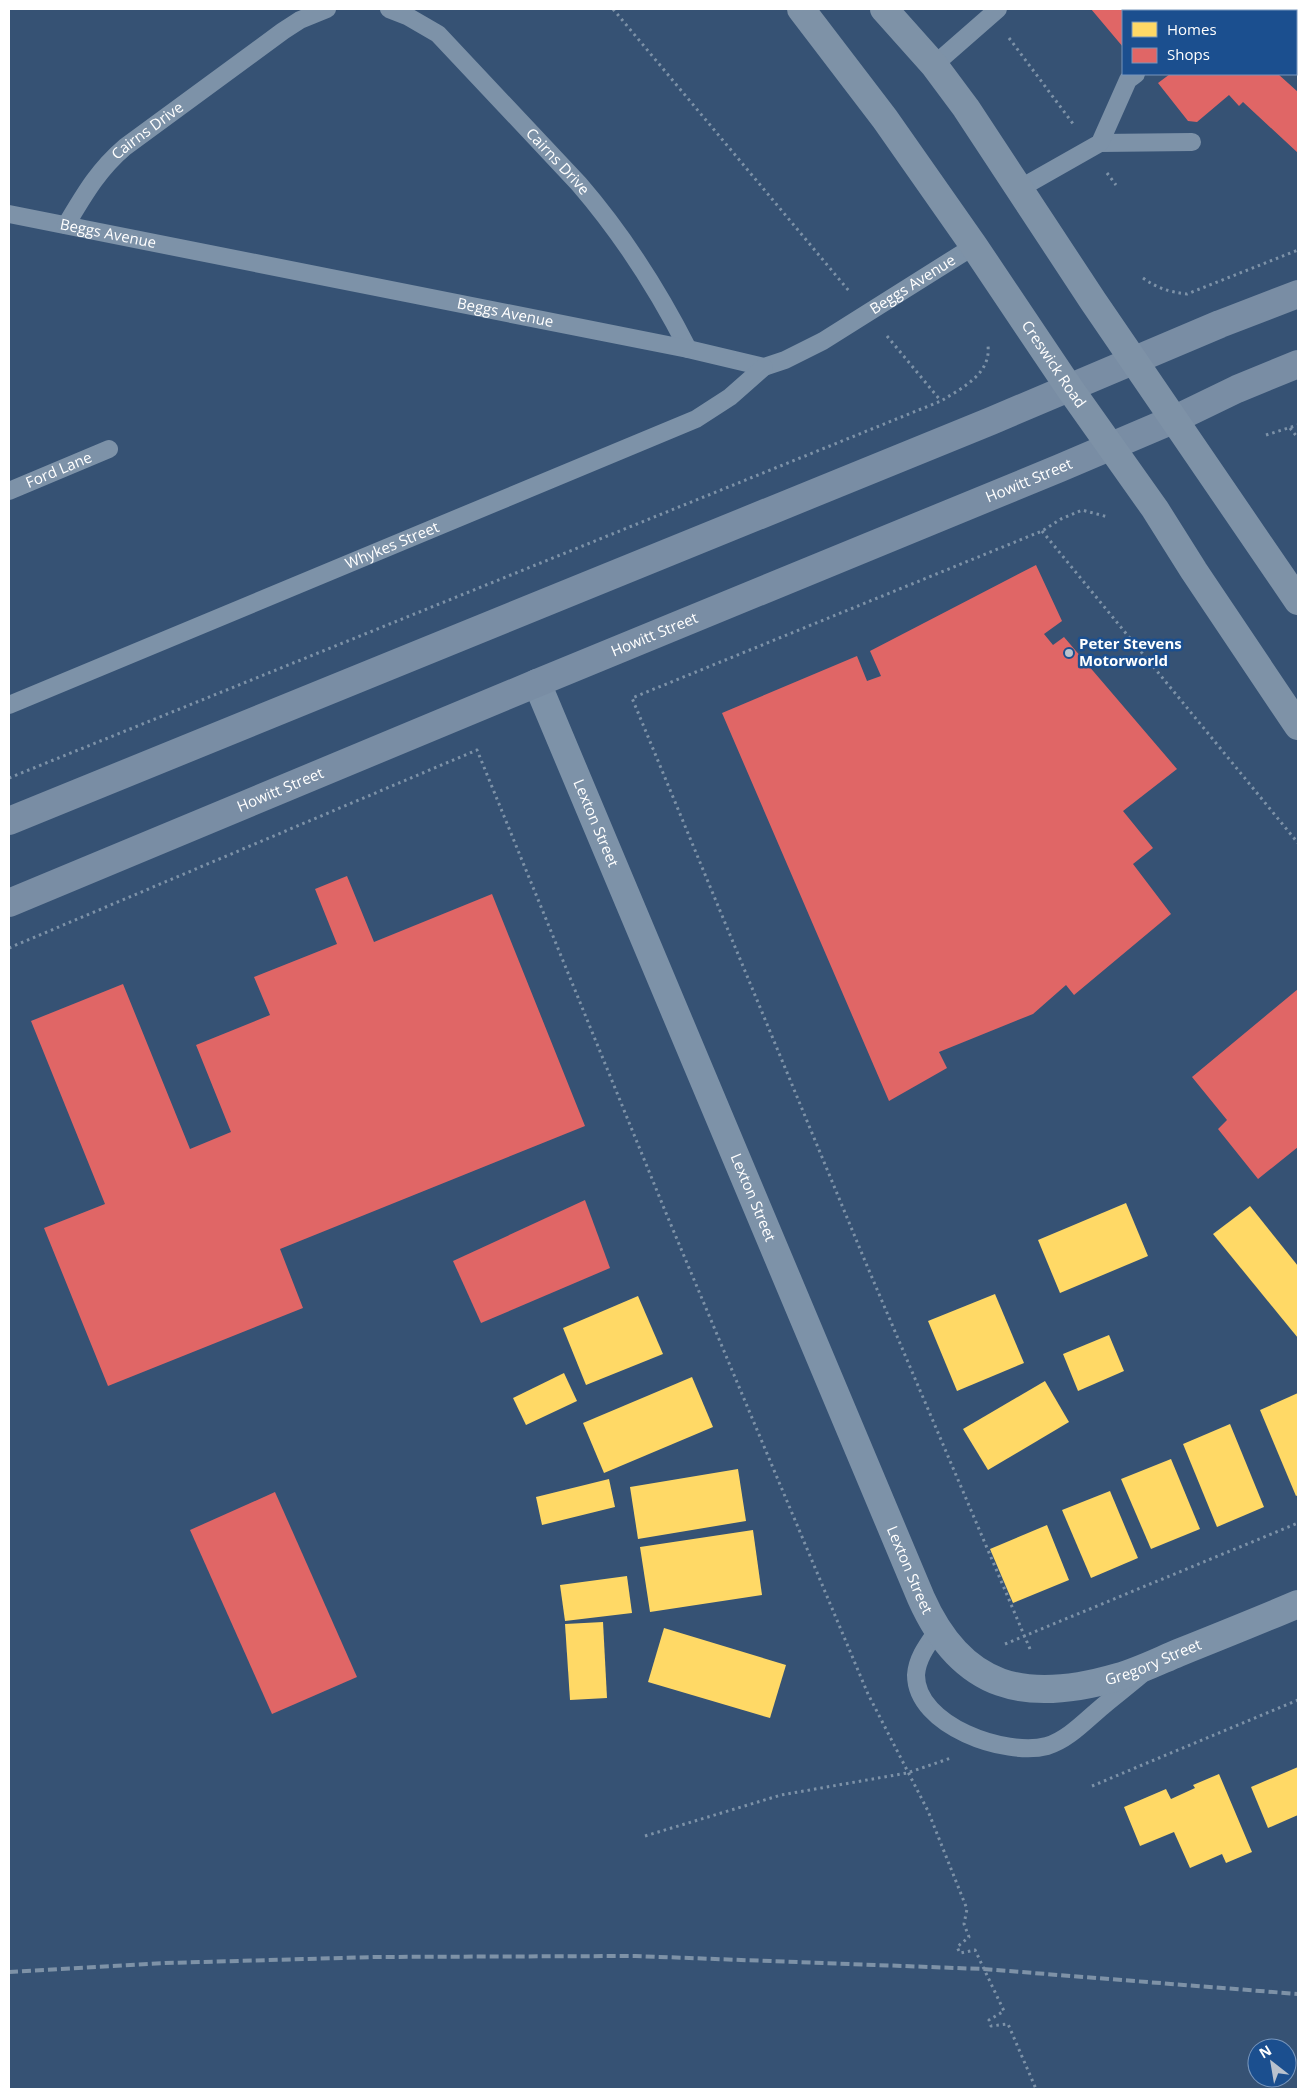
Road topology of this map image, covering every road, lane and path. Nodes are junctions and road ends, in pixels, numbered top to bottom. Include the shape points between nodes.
1 (327, 9) edge
2 (389, 9) edge
3 (613, 9) edge
4 (801, 9) edge
5 (884, 9) edge
6 (995, 11) edge
7 (934, 65) junction
8 (1135, 75) edge
9 (1192, 142) dead end
10 (1095, 146) junction
11 (1116, 185) dead end
12 (1019, 189) junction
13 (9, 214) edge
14 (66, 225) junction
15 (974, 246) junction
16 (1298, 250) edge
17 (1143, 278) dead end
18 (1298, 294) edge
19 (868, 313) junction
20 (988, 346) dead end
21 (688, 349) junction
22 (1134, 360) junction
23 (1298, 364) edge
24 (764, 367) junction
25 (1070, 389) junction
26 (941, 401) junction
27 (1175, 419) junction
28 (1298, 425) edge
29 (1290, 428) junction
30 (1266, 434) dead end
31 (1298, 438) edge
32 (1111, 447) junction
33 (109, 449) dead end
34 (9, 491) edge
35 (1108, 517) dead end
36 (1042, 531) junction
37 (1298, 601) edge
38 (537, 683) junction
39 (9, 705) edge
40 (1298, 726) edge
41 (9, 778) edge
42 (9, 821) edge
43 (1298, 843) edge
44 (9, 904) edge
45 (9, 948) edge
46 (1298, 1522) edge
47 (1298, 1604) edge
48 (937, 1631) junction
49 (1025, 1637) junction
50 (1005, 1644) dead end
51 (1030, 1649) dead end
52 (1161, 1660) junction
53 (1003, 1683) joint
54 (1298, 1700) edge
55 (984, 1740) junction
56 (907, 1773) junction
57 (1092, 1786) dead end
58 (645, 1836) dead end
59 (1036, 2089) edge

1 - 14 lane, Cairns Drive via 283,31 125,147 106,163
2 - 21 lane, Cairns Drive via 438,34 579,184 600,208 654,285
3 - 19 path
4 - 15 highway, Creswick Road via 886,119
5 - 7 highway
6 - 7 lane
6 - 10 path via 1020,55
7 - 12 highway
8 - 10 lane via 1128,80
9 - 10 lane
10 - 11 path
10 - 12 lane
12 - 22 highway
13 - 14 lane, Beggs Avenue
14 - 21 lane, Beggs Avenue
15 - 19 lane, Beggs Avenue
15 - 25 highway, Creswick Road
16 - 17 path via 1187,294 1157,288
18 - 22 main road
19 - 24 lane, Beggs Avenue via 808,350
19 - 26 path
20 - 26 path via 988,361 983,368 966,385
21 - 24 lane, Beggs Avenue
22 - 25 main road
22 - 27 highway
23 - 27 main road, Howitt Street
24 - 39 lane, Whykes Street via 730,397 696,419
25 - 32 highway, Creswick Road
25 - 42 main road
26 - 41 path
27 - 32 main road, Howitt Street
27 - 37 highway
28 - 29 path
29 - 30 path
29 - 31 path
32 - 38 main road, Howitt Street
32 - 40 highway, Creswick Road
33 - 34 lane, Ford Lane
35 - 36 path via 1082,510
36 - 43 path
36 - 49 path via 632,698
38 - 44 main road, Howitt Street
38 - 48 street, Lexton Street
45 - 56 path via 478,750 666,1213 860,1676
46 - 49 path
47 - 52 street, Gregory Street
48 - 53 street, Lexton Street via 962,1659
48 - 55 lane via 917,1667 919,1692 946,1723
49 - 50 path
49 - 51 path
52 - 53 street, Gregory Street via 1120,1676 1062,1690 1034,1690
52 - 55 lane via 1075,1730 1048,1746 1019,1748
54 - 57 path
55 - 56 path via 962,1754
56 - 58 path via 781,1795
56 - 59 path via 928,1811 967,1909 964,1924 969,1937 957,1947 960,1953 975,1950 1004,2011 989,2020 991,2026 1008,2024

